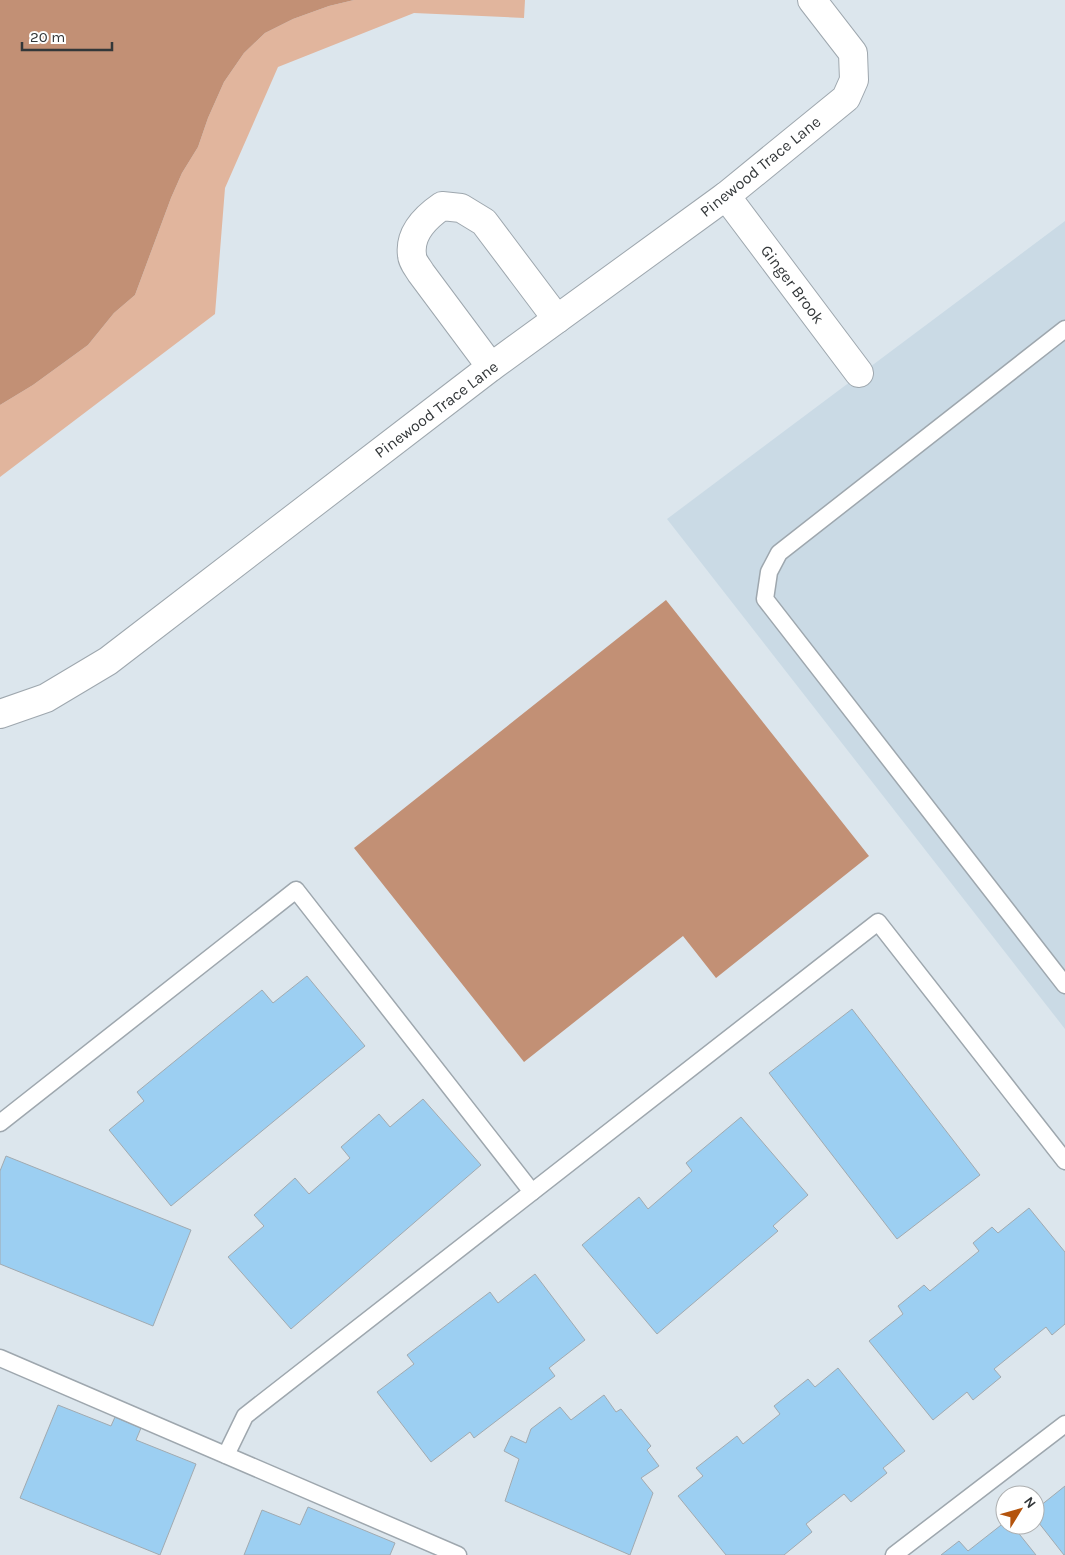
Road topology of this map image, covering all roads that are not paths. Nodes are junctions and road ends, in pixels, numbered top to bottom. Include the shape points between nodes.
1 (812, 0) edge
2 (726, 196) junction
3 (557, 319) junction
4 (1065, 329) edge
5 (491, 367) junction
6 (859, 373) dead end
7 (0, 714) edge
8 (1065, 985) edge
9 (0, 1122) edge
10 (1065, 1161) edge
11 (532, 1192) junction
12 (0, 1358) edge
13 (1065, 1424) edge
14 (226, 1454) junction
15 (458, 1555) edge
16 (894, 1555) edge

1 - 2 street, Pinewood Trace Lane via 852,53 854,80 846,98
2 - 3 street, Pinewood Trace Lane
2 - 6 street, Ginger Brook
3 - 5 street, Pinewood Trace Lane
3 - 5 street via 484,222 461,208 442,206 425,218 414,237 412,256 421,273
4 - 8 lane via 779,553 769,572 765,599
5 - 7 street, Pinewood Trace Lane via 108,661 46,698
9 - 11 lane via 296,890
10 - 11 lane via 878,922
11 - 14 lane via 245,1416
12 - 14 lane
13 - 16 lane
14 - 15 lane

